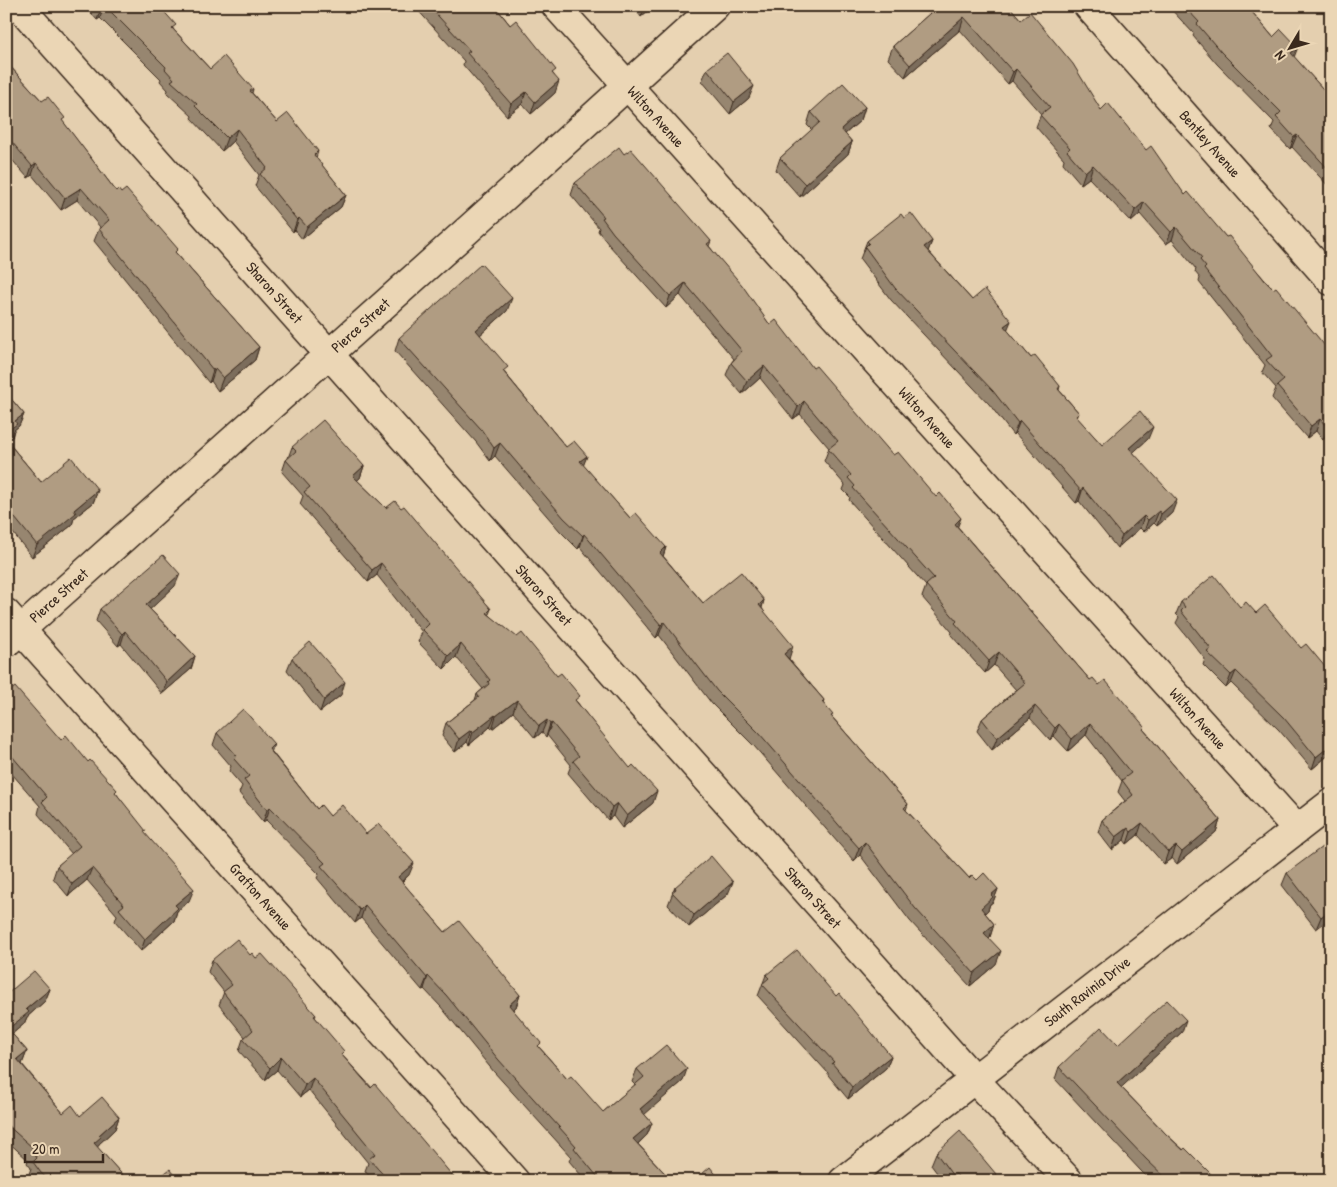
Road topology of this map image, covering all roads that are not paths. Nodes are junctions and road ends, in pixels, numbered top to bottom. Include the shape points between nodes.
1 (19, 6) edge
2 (556, 6) edge
3 (715, 6) edge
4 (1088, 6) edge
5 (627, 86) junction
6 (1331, 281) edge
7 (329, 354) junction
8 (11, 629) edge
9 (1331, 803) edge
10 (1296, 829) junction
11 (975, 1080) junction
12 (515, 1181) edge
13 (843, 1181) edge
14 (1069, 1181) edge

1 - 7 street, Sharon Street
2 - 5 street, Wilton Avenue
3 - 5 street, Pierce Street
4 - 6 street, Bentley Avenue
5 - 7 street, Pierce Street
5 - 10 street, Wilton Avenue
7 - 8 street, Pierce Street
7 - 11 street, Sharon Street
8 - 12 street, Grafton Avenue
9 - 10 street, South Ravinia Drive
10 - 11 street, South Ravinia Drive
11 - 13 street, South Ravinia Drive
11 - 14 street, Sharon Street

